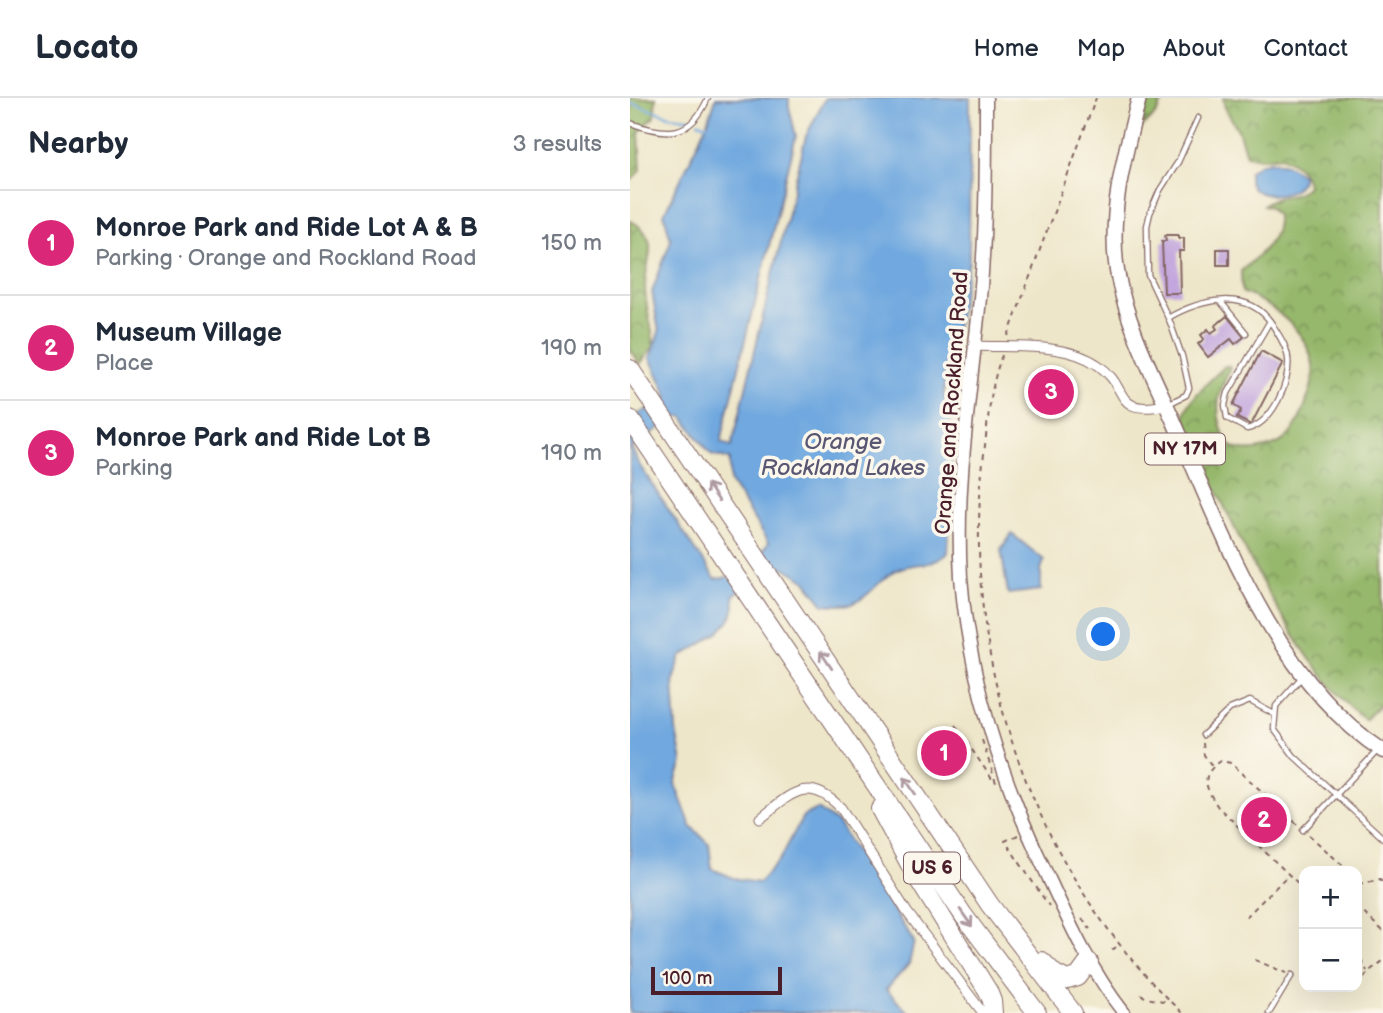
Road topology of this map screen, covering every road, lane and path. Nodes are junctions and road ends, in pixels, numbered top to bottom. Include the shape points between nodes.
1 (708, 98) edge
2 (986, 98) edge
3 (1096, 98) edge
4 (1139, 98) edge
5 (1198, 118) dead end
6 (630, 123) edge
7 (1221, 302) junction
8 (1168, 318) junction
9 (1270, 321) junction
10 (1246, 333) dead end
11 (974, 345) junction
12 (1004, 347) junction
13 (630, 369) edge
14 (1166, 405) junction
15 (630, 419) edge
16 (1304, 675) junction
17 (1274, 714) junction
18 (832, 720) junction
19 (955, 725) dead end
20 (1203, 735) joint
21 (1381, 750) edge
22 (1213, 766) junction
23 (997, 785) dead end
24 (1337, 796) junction
25 (760, 818) dead end
26 (1303, 830) junction
27 (1018, 835) dead end
28 (1383, 838) edge
29 (948, 842) junction
30 (1343, 866) edge
31 (1289, 874) junction
32 (1383, 882) edge
33 (1362, 883) edge
34 (1299, 884) edge
35 (1049, 906) dead end
36 (1362, 912) edge
37 (1246, 917) dead end
38 (1074, 920) dead end
39 (1090, 929) dead end
40 (1383, 931) edge
41 (1120, 944) junction
42 (1112, 950) dead end
43 (1255, 960) dead end
44 (1362, 961) edge
45 (1383, 961) edge
46 (1089, 962) junction
47 (1368, 972) junction
48 (1292, 975) joint
49 (1362, 981) edge
50 (1141, 993) dead end
51 (1171, 1002) junction
52 (983, 1013) edge
53 (993, 1013) edge
54 (1037, 1013) edge
55 (1073, 1013) edge
56 (1124, 1013) edge
57 (1182, 1013) edge
58 (1269, 1013) edge

1 - 6 lane via 688,127 646,128
2 - 11 street, Orange and Rockland Road via 985,196
3 - 12 path
4 - 14 main road, NY 17M via 1117,198 1117,272 1129,318
5 - 8 lane via 1149,218 1148,275
7 - 8 lane via 1196,303
7 - 9 lane via 1246,302
7 - 10 lane
8 - 14 lane via 1189,388 1183,397
9 - 9 lane via 1287,351 1287,372 1278,403 1254,428 1247,429 1227,418 1224,405
11 - 12 street
11 - 46 street, Orange and Rockland Road via 961,501 961,578 972,652 1004,776
12 - 14 street via 1077,356 1103,369 1131,406
12 - 41 path via 989,405 981,475 978,552 987,644 1021,771 1068,867
29 -> 13 highway, US 6
14 - 16 main road, NY 17M via 1248,585
15 - 18 highway, US 6
16 - 17 lane via 1281,698
16 - 21 main road, NY 17M via 1331,708
17 - 20 lane via 1250,701 1230,709
17 - 24 lane via 1274,729 1281,740
18 - 53 highway via 907,860 988,991
18 -> 54 highway, US 6 via 964,916
19 - 23 path
20 - 22 path via 1204,755
21 - 24 lane
22 - 26 path via 1221,761 1231,763
22 - 31 path via 1205,782 1218,807
24 - 26 lane
24 - 28 lane
25 - 52 street via 793,792 817,790 829,796 907,912
26 - 30 path
27 - 35 path via 1005,841
29 - 46 highway via 1055,974 1074,979
29 - 55 highway, US 6
31 - 34 path
31 - 37 path
32 - 33 path
36 - 40 path
38 - 39 path via 1082,919
41 - 42 path
41 - 51 path
43 - 48 path
44 - 47 path
45 - 47 path
46 - 56 street, Orange and Rockland Road
47 - 49 path
48 - 58 lane
50 - 51 path
51 - 57 path

